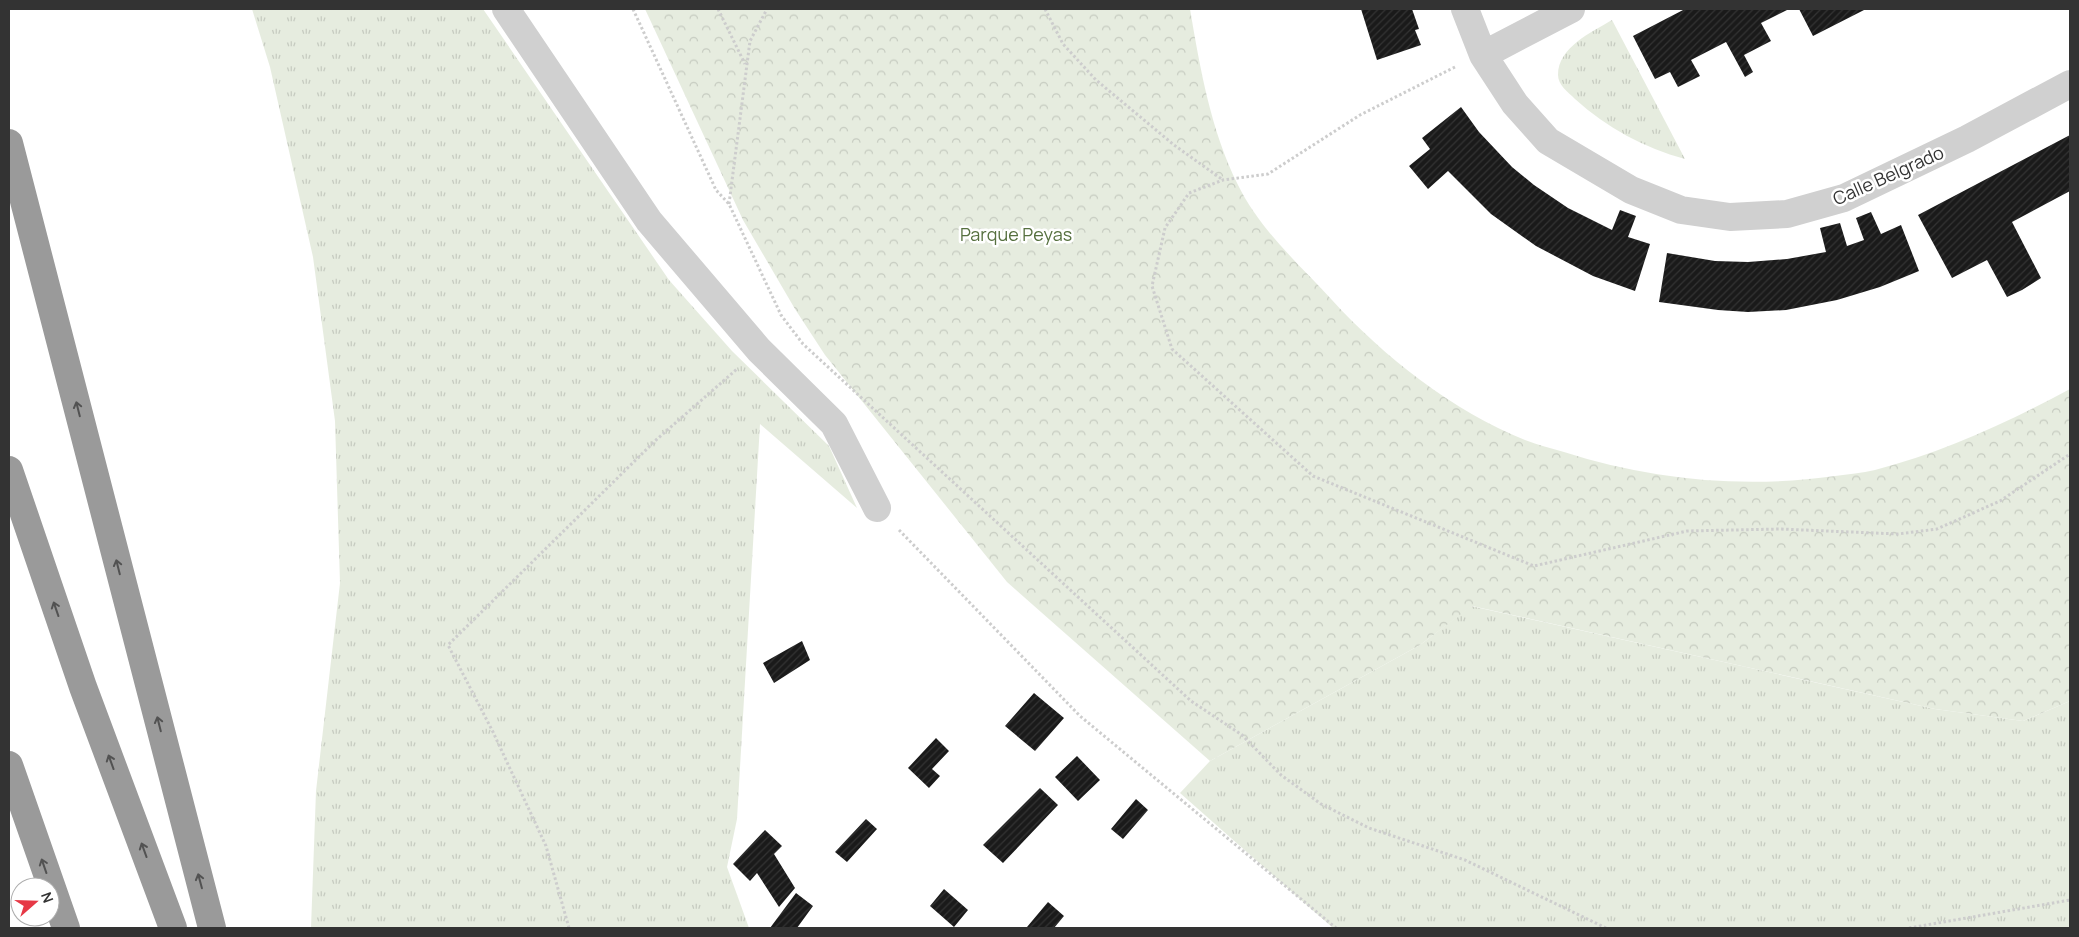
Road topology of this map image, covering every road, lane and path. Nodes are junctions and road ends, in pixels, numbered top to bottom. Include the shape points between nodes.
1 (506, 9) edge
2 (633, 9) edge
3 (718, 9) edge
4 (767, 9) edge
5 (1045, 9) edge
6 (1466, 9) edge
7 (1571, 9) edge
8 (1483, 55) junction
9 (746, 65) junction
10 (1457, 66) dead end
11 (2070, 84) edge
12 (9, 143) edge
13 (1223, 180) junction
14 (730, 204) junction
15 (781, 315) junction
16 (759, 350) junction
17 (2070, 454) edge
18 (9, 470) edge
19 (877, 508) joint
20 (9, 765) edge
21 (2070, 900) edge
22 (66, 928) edge
23 (173, 928) edge
24 (212, 928) edge
25 (569, 928) edge
26 (1336, 928) edge
27 (1606, 928) edge
28 (1909, 928) edge

1 - 16 street via 649,221
2 - 14 path via 716,190
3 - 9 path
4 - 9 path via 750,41
5 - 13 path via 1063,44 1096,80 1174,145
6 - 8 street, Calle Belgrado
7 - 8 street
8 - 11 street, Calle Belgrado via 1515,104 1548,141 1631,190 1681,210 1730,217 1787,214 1844,198 1967,139
9 - 14 path
10 - 13 path via 1360,116 1268,174
24 -> 12 highway
13 - 17 path via 1189,194 1165,228 1152,286 1172,349 1313,476 1534,566 1687,531 1780,529 1898,534 1937,528 2000,501
14 - 15 path
15 - 16 path
15 - 27 path via 803,344 1191,701 1242,734 1281,775 1321,804 1369,828 1464,860
16 - 19 street via 834,424
16 - 25 path via 656,440 448,645 546,846
23 -> 18 highway via 83,687
19 - 26 path via 1080,716
22 -> 20 highway
21 - 28 path

